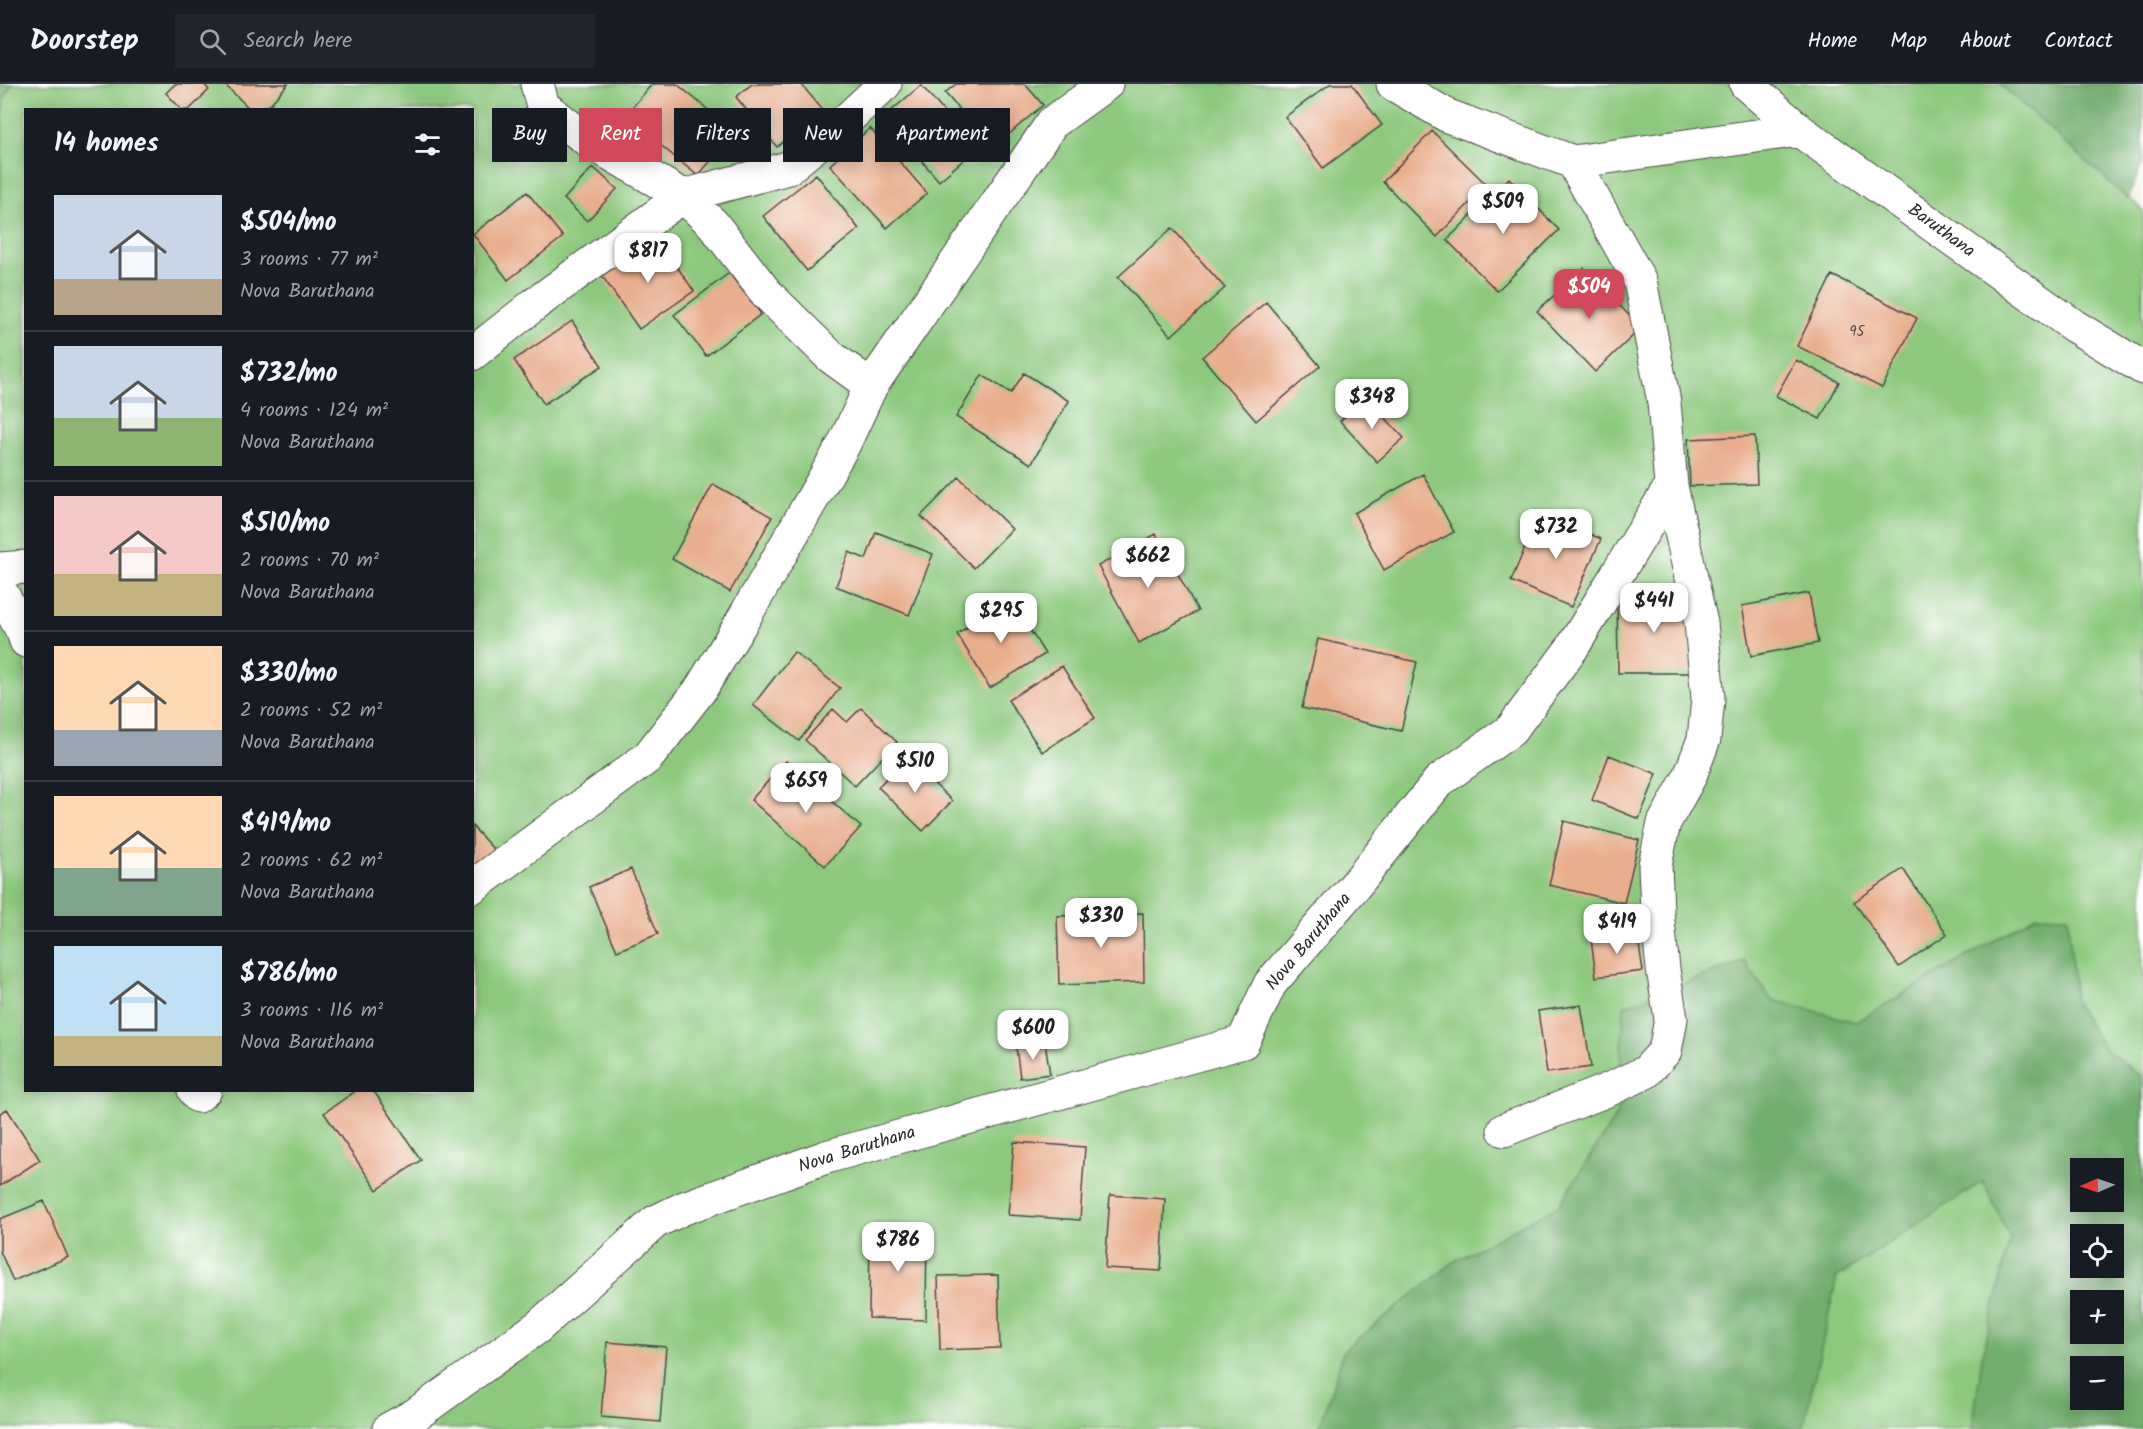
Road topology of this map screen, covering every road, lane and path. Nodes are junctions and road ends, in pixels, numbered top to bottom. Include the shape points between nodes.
1 (537, 84) edge
2 (885, 84) edge
3 (1106, 84) edge
4 (1393, 84) edge
5 (1746, 84) edge
6 (1799, 130) junction
7 (1573, 162) junction
8 (683, 196) junction
9 (474, 352) edge
10 (2143, 369) edge
11 (871, 386) junction
12 (1671, 486) junction
13 (24, 567) edge
14 (0, 569) edge
15 (0, 590) edge
16 (24, 635) edge
17 (474, 886) edge
18 (1504, 1130) dead end
19 (389, 1429) edge

1 - 8 street via 543,106 590,142
2 - 8 street via 788,168
3 - 11 street via 1052,123
4 - 7 street via 1448,116
5 - 6 street, Baruthana
6 - 7 street
6 - 10 street, Baruthana via 2074,326
7 - 12 street via 1640,281 1664,402
8 - 9 street
8 - 11 street via 713,224 767,294 831,357
11 - 17 street via 844,444 729,642 700,690 648,757
12 - 18 street via 1701,623 1708,699 1704,739 1690,776 1664,822 1655,865 1659,935 1671,1019 1665,1051 1646,1072
12 - 19 street, Nova Baruthana via 1572,648 1511,730 1439,781 1270,984 1243,1042 826,1157 684,1208 655,1222 538,1327 415,1415
13 - 14 street
15 - 16 street

